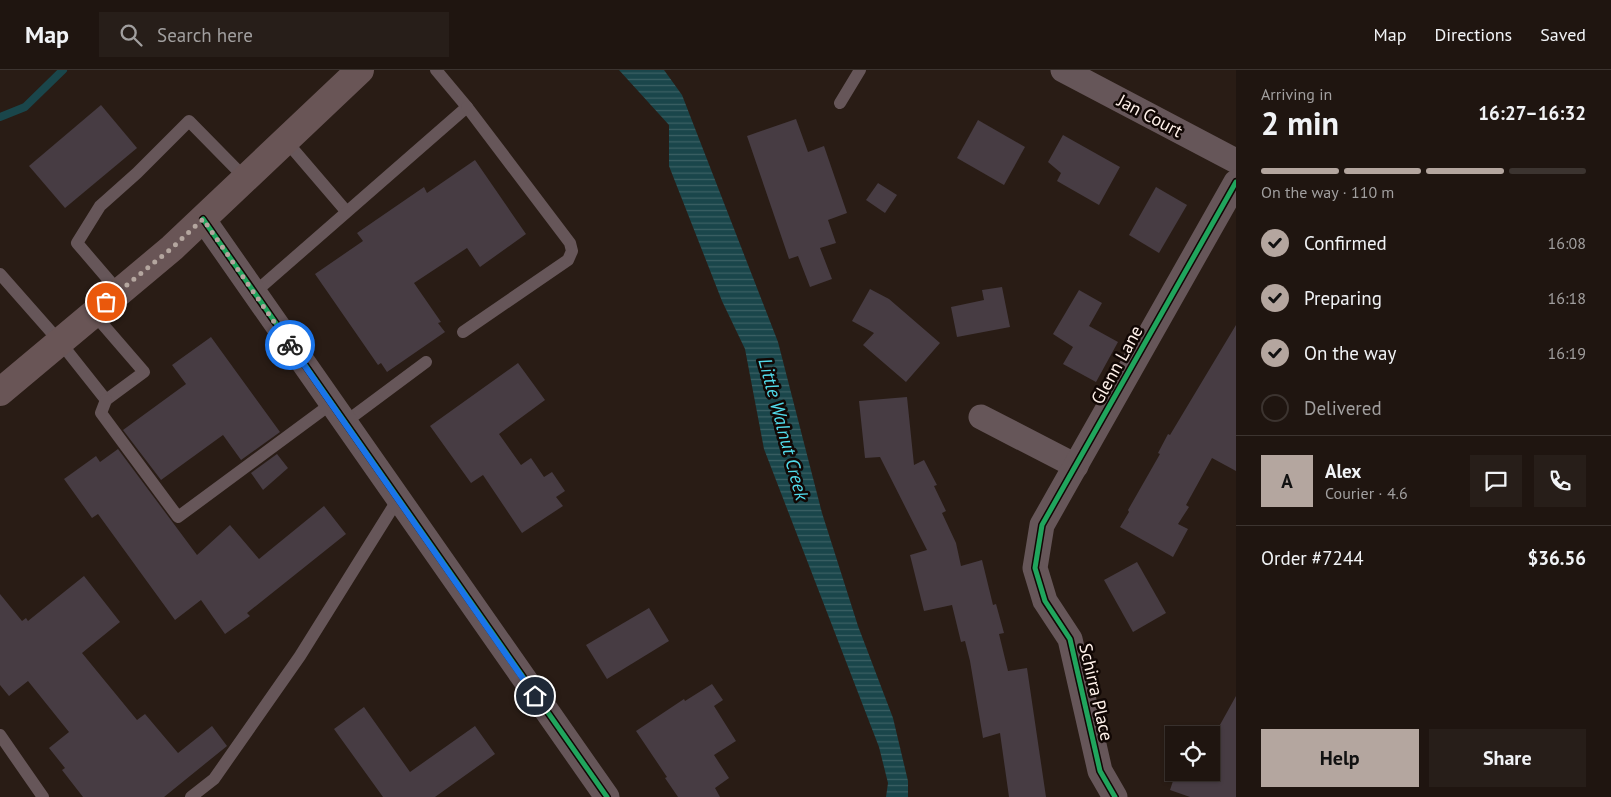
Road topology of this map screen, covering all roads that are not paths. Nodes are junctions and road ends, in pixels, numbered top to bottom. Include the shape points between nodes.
1 (360, 70) edge
2 (436, 70) edge
3 (860, 70) edge
4 (1063, 70) edge
5 (840, 103) dead end
6 (467, 107) junction
7 (286, 141) junction
8 (1236, 161) edge
9 (246, 179) junction
10 (1236, 182) edge
11 (346, 211) junction
12 (203, 219) junction
13 (0, 274) edge
14 (119, 292) junction
15 (254, 293) junction
16 (93, 313) junction
17 (463, 332) dead end
18 (60, 342) junction
19 (426, 362) dead end
20 (0, 392) edge
21 (106, 400) junction
22 (338, 413) junction
23 (982, 417) dead end
24 (1076, 466) junction
25 (398, 499) junction
26 (1035, 568) joint
27 (0, 735) edge
28 (43, 797) edge
29 (191, 797) edge
30 (606, 797) edge
31 (1115, 797) edge

1 - 7 main road
2 - 6 lane
3 - 5 lane
4 - 8 street, Jan Court
6 - 11 lane
6 - 17 lane via 570,243 572,251 568,260
7 - 9 main road
7 - 11 lane
9 - 12 main road
9 - 14 lane via 189,121 100,206 77,242
10 - 24 street, Glenn Lane
11 - 15 lane
12 - 14 main road
12 - 15 street
13 - 18 lane
14 - 16 main road
15 - 22 street
16 - 18 main road
16 - 21 lane via 144,372
18 - 20 main road
18 - 21 lane
19 - 22 lane
21 - 22 lane via 101,413 178,517
22 - 25 street
23 - 24 street
24 - 26 street, Glenn Lane via 1042,525
25 - 29 lane via 300,656 214,779
25 - 30 street
26 - 31 street, Schirra Place via 1045,601 1070,639 1100,771
27 - 28 lane

